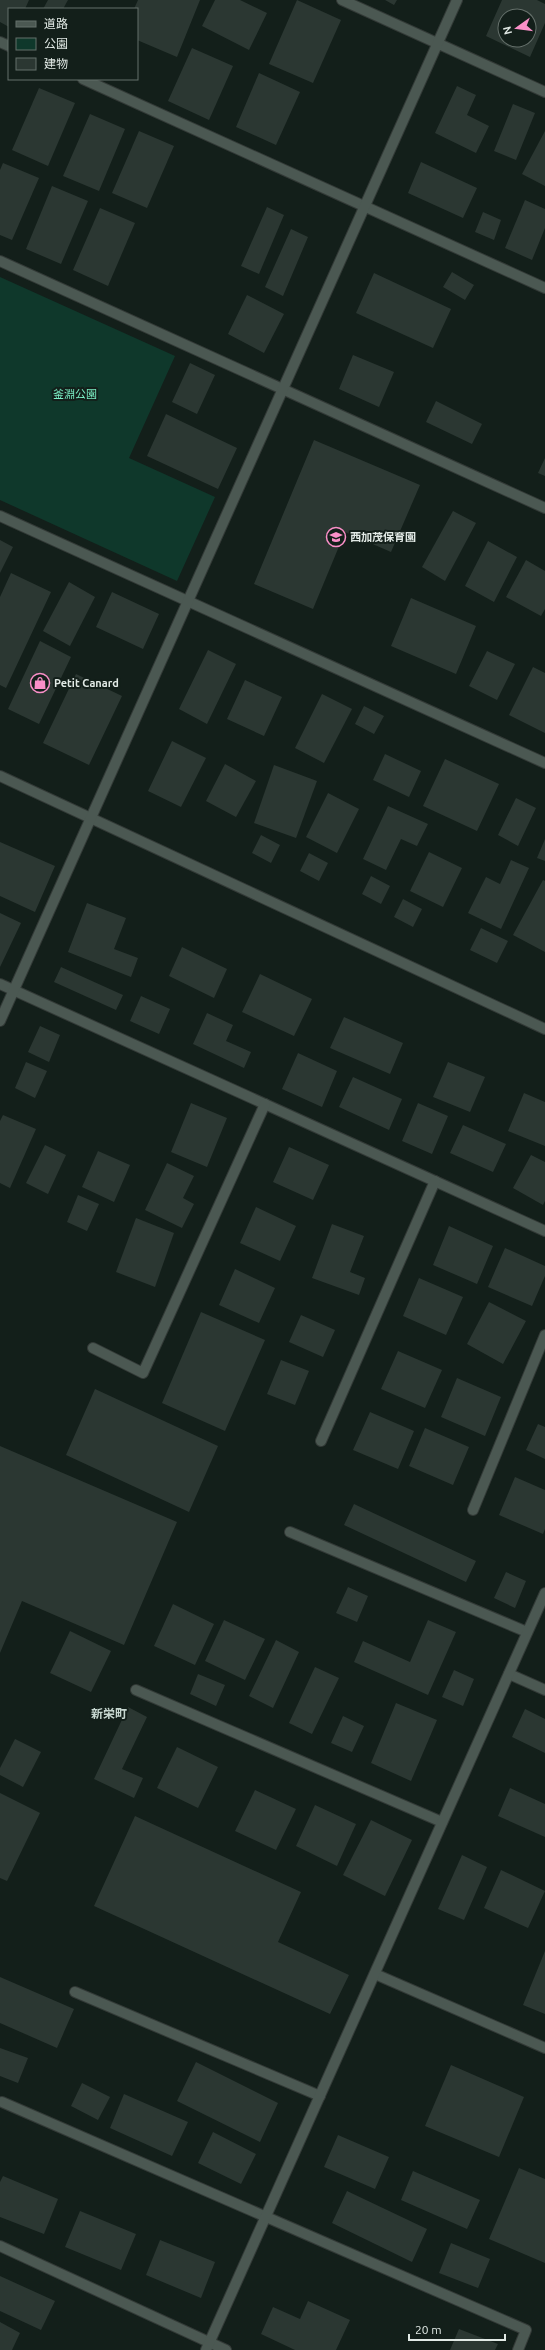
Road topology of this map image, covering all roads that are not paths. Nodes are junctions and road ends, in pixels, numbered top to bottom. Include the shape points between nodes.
1 (342, 0) edge
2 (457, 0) edge
3 (438, 44) junction
4 (85, 80) edge
5 (545, 92) edge
6 (365, 207) junction
7 (0, 261) edge
8 (545, 288) edge
9 (283, 389) junction
10 (545, 508) edge
11 (0, 516) edge
12 (188, 601) junction
13 (545, 763) edge
14 (0, 776) edge
15 (92, 817) junction
16 (0, 984) edge
17 (14, 990) junction
18 (0, 1021) edge
19 (545, 1029) edge
20 (265, 1104) junction
21 (435, 1181) junction
22 (545, 1231) edge
23 (545, 1335) edge
24 (93, 1348) dead end
25 (321, 1441) dead end
26 (473, 1510) dead end
27 (290, 1532) dead end
28 (545, 1592) edge
29 (527, 1632) junction
30 (508, 1674) junction
31 (136, 1690) dead end
32 (545, 1690) edge
33 (442, 1822) junction
34 (375, 1974) junction
35 (75, 1992) dead end
36 (545, 2048) edge
37 (320, 2096) junction
38 (2, 2102) dead end
39 (266, 2216) junction
40 (0, 2246) edge
41 (207, 2346) edge
42 (226, 2350) edge
43 (518, 2350) edge

1 - 3 street
2 - 3 street
3 - 5 street
3 - 6 street
4 - 6 street
6 - 8 street
6 - 9 street
7 - 9 street
9 - 10 street
9 - 12 street
11 - 12 street
12 - 13 street
12 - 15 street
14 - 15 street
15 - 17 street
15 - 19 street
16 - 17 street
17 - 18 street
17 - 20 street
20 - 21 street
20 - 24 street via 143,1373
21 - 22 street
21 - 25 street
23 - 26 street
27 - 29 street
28 - 29 street
29 - 30 street
30 - 32 street
30 - 33 street
31 - 33 street
33 - 34 street
34 - 36 street
34 - 37 street
35 - 37 street
37 - 39 street
38 - 39 street
39 - 41 street
39 - 43 street via 526,2330
40 - 41 street
41 - 42 street

